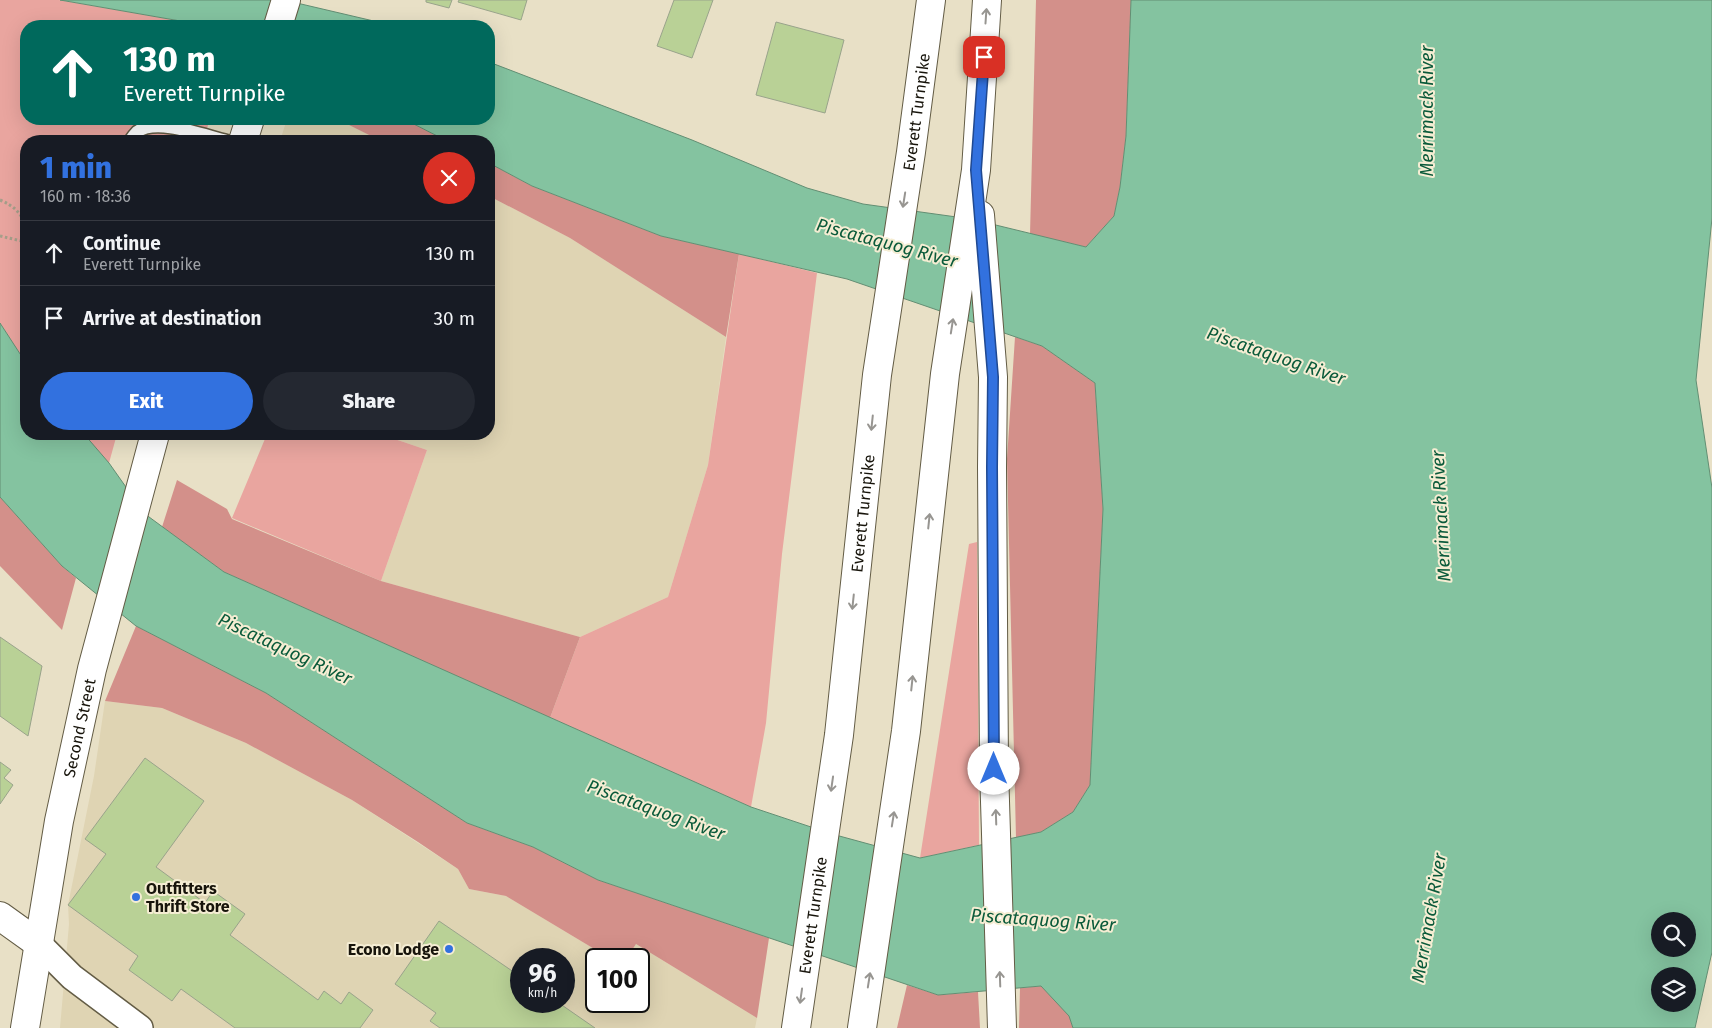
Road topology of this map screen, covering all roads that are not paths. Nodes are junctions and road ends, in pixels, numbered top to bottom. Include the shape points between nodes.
1 (286, 0) edge
2 (931, 0) edge
3 (987, 0) edge
4 (280, 20) edge
5 (135, 135) edge
6 (201, 135) edge
7 (976, 170) junction
8 (153, 440) edge
9 (0, 916) edge
10 (39, 944) junction
11 (25, 1028) edge
12 (140, 1028) edge
13 (796, 1028) edge
14 (862, 1028) edge
15 (1002, 1028) edge

1 - 4 main road
2 -> 13 main road, Everett Turnpike via 877,375 839,735
7 -> 3 main road
5 - 6 lane via 150,126
14 -> 7 main road via 906,731 945,374
15 -> 7 main road via 994,769 993,377
8 - 10 main road, Second Street via 92,669 58,821
9 - 10 main road
10 - 11 main road, Second Street
10 - 12 street via 72,977

